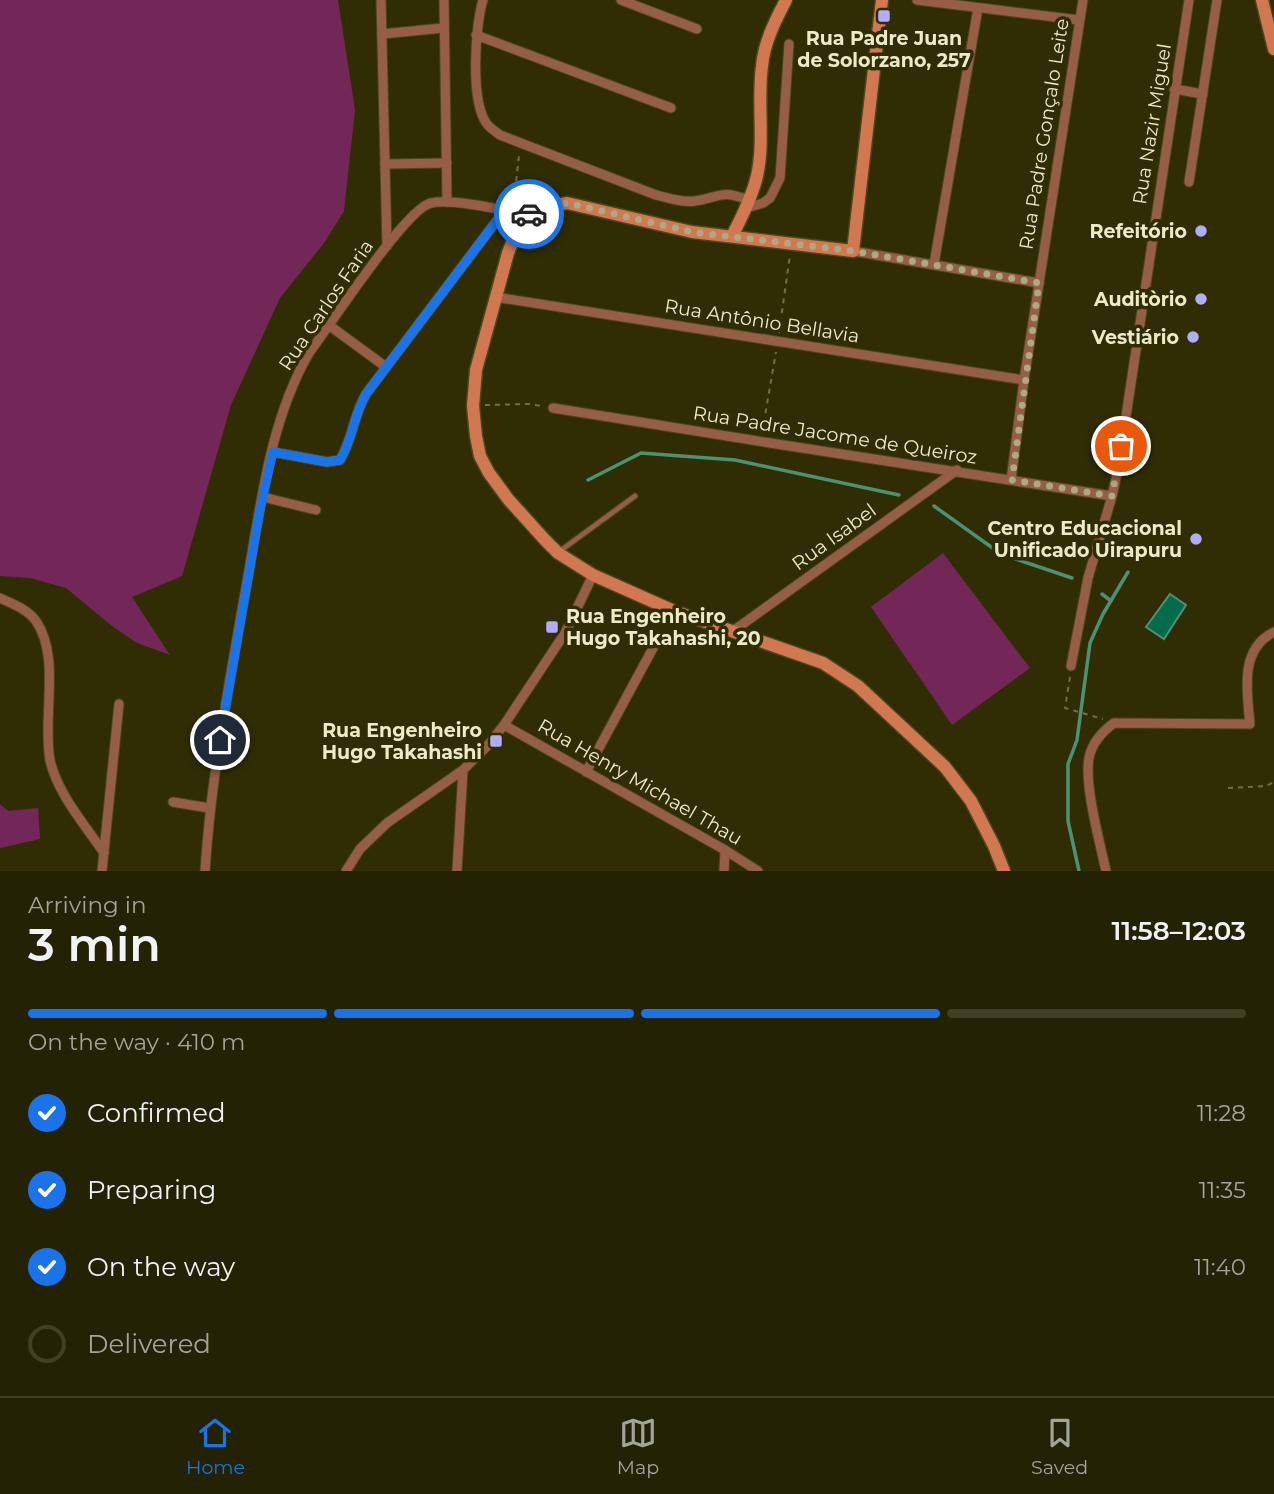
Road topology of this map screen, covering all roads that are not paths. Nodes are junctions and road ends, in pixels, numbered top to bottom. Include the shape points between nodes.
1 (382, 0) edge
2 (444, 0) edge
3 (483, 0) edge
4 (621, 0) edge
5 (786, 0) edge
6 (882, 0) edge
7 (917, 0) edge
8 (1083, 0) edge
9 (1189, 0) edge
10 (1217, 0) edge
11 (1262, 0) edge
12 (978, 8) junction
13 (1079, 20) junction
14 (443, 28) junction
15 (697, 29) dead end
16 (382, 34) junction
17 (476, 35) junction
18 (789, 44) dead end
19 (1274, 48) edge
20 (1174, 89) junction
21 (1203, 94) junction
22 (671, 108) dead end
23 (447, 163) junction
24 (384, 164) junction
25 (1189, 182) dead end
26 (447, 202) junction
27 (748, 204) junction
28 (508, 212) junction
29 (527, 215) junction
30 (732, 236) junction
31 (387, 246) junction
32 (853, 251) junction
33 (934, 264) junction
34 (1039, 283) junction
35 (495, 297) junction
36 (330, 326) junction
37 (386, 367) junction
38 (1024, 380) junction
39 (553, 408) road end
40 (273, 452) junction
41 (957, 470) junction
42 (1012, 480) junction
43 (635, 496) dead end
44 (1112, 496) junction
45 (263, 497) junction
46 (316, 510) dead end
47 (558, 553) junction
48 (593, 575) junction
49 (0, 598) edge
50 (733, 631) junction
51 (1274, 632) edge
52 (659, 637) dead end
53 (1072, 666) road end
54 (119, 704) dead end
55 (504, 725) junction
56 (463, 771) junction
57 (586, 772) junction
58 (173, 802) dead end
59 (209, 808) junction
60 (725, 850) junction
61 (104, 853) junction
62 (102, 871) edge
63 (205, 871) edge
64 (346, 871) edge
65 (457, 871) edge
66 (724, 871) edge
67 (758, 871) edge
68 (1004, 871) edge
69 (1106, 871) edge

1 - 16 street
2 - 14 street
3 - 17 street
4 - 15 street
5 - 27 main road via 773,25 762,66 759,162
6 - 32 main road
7 - 12 street
8 - 13 street, Rua Padre Gonçalo Leite
9 - 20 street, Rua Nazir Miguel
10 - 21 street
11 - 19 main road
12 - 13 street
12 - 33 street
13 - 34 street, Rua Padre Gonçalo Leite
14 - 16 street
14 - 23 street
16 - 24 street
17 - 22 street
17 - 27 street via 482,113 500,135 656,195 696,201 722,193
18 - 27 street via 780,178 763,204
20 - 21 street
20 - 44 street, Rua Nazir Miguel
21 - 25 street
23 - 24 street
23 - 26 street
24 - 31 street
26 - 28 street, Rua Carlos Faria
26 - 31 street, Rua Carlos Faria via 432,202 416,211
27 - 30 main road
28 - 29 street, Rua Carlos Faria
28 - 37 street
29 - 30 main road via 568,203 692,232
29 - 35 main road via 508,253
30 - 32 main road
31 - 36 street, Rua Carlos Faria
32 - 33 street
33 - 34 street
34 - 38 street, Rua Padre Gonçalo Leite
35 - 38 street, Rua Antônio Bellavia
35 - 47 main road via 476,370 473,406 480,456 517,510
36 - 37 street
36 - 40 street, Rua Carlos Faria via 289,391
37 - 40 street via 360,403 340,460 327,462
38 - 42 street, Rua Padre Gonçalo Leite
39 - 41 street, Rua Padre Jacome de Queiroz
40 - 45 street, Rua Carlos Faria
41 - 42 street, Rua Padre Jacome de Queiroz
41 - 50 street, Rua Isabel
42 - 44 street, Rua Padre Jacome de Queiroz
43 - 47 lane
44 - 53 street, Rua Nazir Miguel via 1088,578
45 - 46 street
45 - 59 street, Rua Carlos Faria
47 - 48 main road
48 - 50 main road
48 - 55 street via 565,633
49 - 61 street via 35,620 45,638 50,761 59,784
50 - 68 main road via 823,663 858,685 946,767 971,801
51 - 69 street via 1252,651 1249,662 1250,724 1114,723 1094,744 1089,775
52 - 57 street
54 - 61 street
55 - 56 street
55 - 57 street, Rua Henry Michael Thau
56 - 64 street via 387,823 360,849
56 - 65 street
57 - 60 street, Rua Henry Michael Thau
58 - 59 street
59 - 63 street, Rua Carlos Faria
60 - 66 street
60 - 67 street, Rua Henry Michael Thau
61 - 62 street

